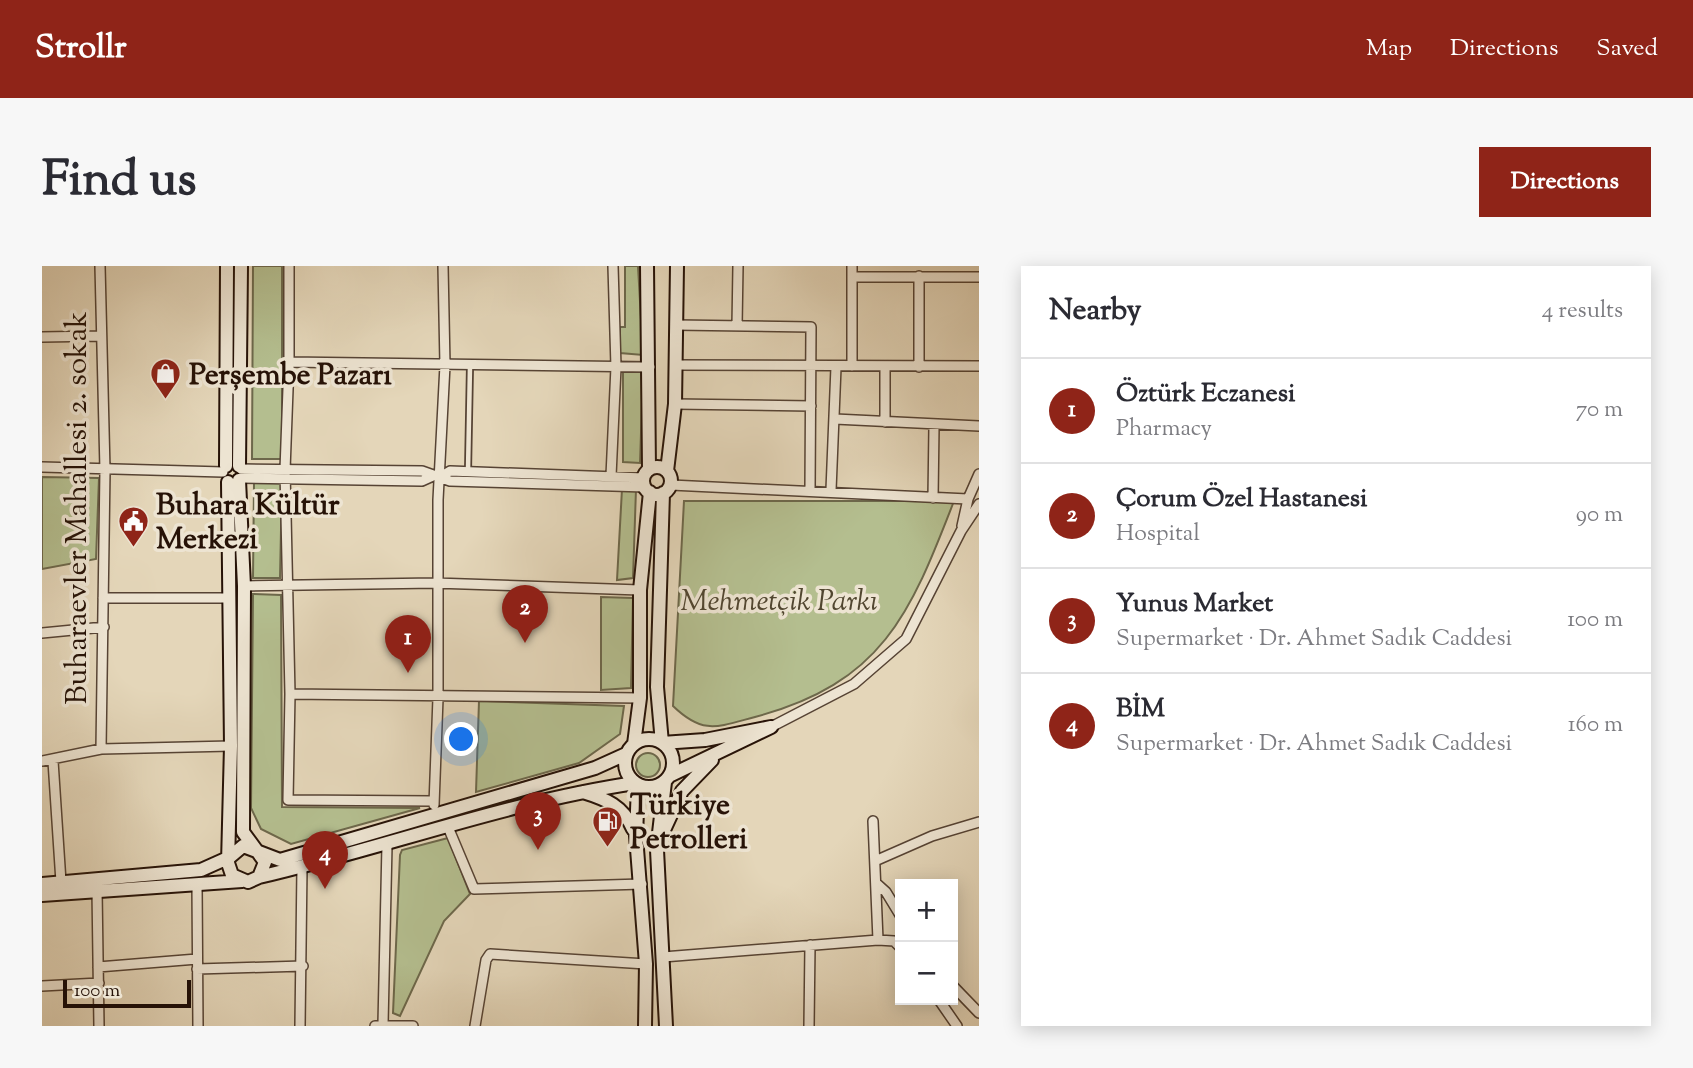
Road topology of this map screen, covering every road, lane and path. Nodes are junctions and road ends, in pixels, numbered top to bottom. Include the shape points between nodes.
1 (100, 266) edge
2 (227, 266) edge
3 (241, 266) edge
4 (289, 266) edge
5 (443, 266) edge
6 (613, 266) edge
7 (647, 266) edge
8 (677, 266) edge
9 (737, 266) edge
10 (852, 266) edge
11 (971, 266) edge
12 (919, 276) junction
13 (853, 277) junction
14 (975, 277) edge
15 (676, 325) junction
16 (737, 326) junction
17 (100, 336) junction
18 (42, 337) edge
19 (289, 362) junction
20 (445, 365) junction
21 (676, 365) junction
22 (470, 366) junction
23 (811, 366) junction
24 (852, 366) junction
25 (885, 366) junction
26 (979, 366) edge
27 (616, 367) junction
28 (650, 367) junction
29 (836, 367) junction
30 (919, 367) junction
31 (675, 404) junction
32 (811, 406) junction
33 (835, 419) junction
34 (885, 422) junction
35 (934, 426) junction
36 (979, 426) edge
37 (42, 467) edge
38 (105, 470) junction
39 (468, 471) junction
40 (667, 471) junction
41 (234, 473) junction
42 (285, 474) junction
43 (979, 474) edge
44 (438, 476) junction
45 (611, 476) junction
46 (654, 484) junction
47 (810, 490) junction
48 (831, 491) junction
49 (933, 498) junction
50 (968, 499) junction
51 (979, 504) edge
52 (961, 531) junction
53 (435, 583) junction
54 (244, 586) junction
55 (287, 586) junction
56 (640, 590) junction
57 (103, 598) junction
58 (227, 598) junction
59 (104, 627) junction
60 (42, 632) edge
61 (290, 694) junction
62 (438, 698) junction
63 (640, 698) junction
64 (771, 727) junction
65 (662, 743) junction
66 (231, 746) junction
67 (730, 746) junction
68 (101, 749) junction
69 (630, 749) junction
70 (42, 761) edge
71 (53, 761) junction
72 (667, 779) junction
73 (636, 784) junction
74 (579, 791) junction
75 (434, 807) junction
76 (873, 821) dead end
77 (979, 821) edge
78 (448, 827) junction
79 (636, 836) junction
80 (387, 845) junction
81 (657, 850) junction
82 (260, 851) junction
83 (230, 857) junction
84 (875, 861) junction
85 (302, 867) junction
86 (259, 877) junction
87 (61, 881) junction
88 (242, 881) junction
89 (876, 883) junction
90 (42, 884) edge
91 (642, 884) junction
92 (197, 885) junction
93 (97, 890) junction
94 (42, 895) edge
95 (895, 907) edge
96 (877, 940) junction
97 (895, 942) edge
98 (810, 945) junction
99 (663, 957) junction
100 (197, 964) junction
101 (646, 964) junction
102 (303, 966) junction
103 (98, 967) junction
104 (99, 983) junction
105 (42, 986) edge
106 (958, 991) edge
107 (942, 1005) edge
108 (979, 1013) edge
109 (379, 1025) edge
110 (99, 1026) edge
111 (198, 1026) edge
112 (300, 1026) edge
113 (413, 1026) edge
114 (475, 1026) edge
115 (645, 1026) edge
116 (666, 1026) edge
117 (809, 1026) edge
118 (957, 1026) edge

1 - 17 street, Buharaevler Mahallesi 2. sokak
2 - 41 street
3 - 41 street
4 - 19 street
5 - 20 street
6 - 27 street
7 - 28 street
8 - 15 street
9 - 16 street
10 - 13 street
11 - 14 street
12 - 13 street
12 - 14 street
12 - 30 street
13 - 24 street
15 - 16 street
15 - 21 street
16 - 23 street via 811,327
17 - 18 street
17 - 38 street, Buharaevler Mahallesi 2. sokak
19 - 20 street
19 - 42 street
20 - 22 street
20 - 44 street
21 - 23 street
21 - 31 street
22 - 27 street
22 - 39 lane
23 - 29 street
23 - 32 street
24 - 25 street
24 - 29 street
25 - 30 street
25 - 34 street
26 - 30 street
27 - 28 street
27 - 45 street
28 - 46 street
29 - 33 street
31 - 32 street
31 - 40 street
32 - 47 street
33 - 34 street
33 - 48 street
34 - 35 street
35 - 36 street
35 - 49 street
37 - 38 street
38 - 41 street
38 - 57 street, Buharaevler Mahallesi 2. sokak
39 - 44 street
39 - 45 street
40 - 46 street
40 - 46 street via 659,467
41 - 42 street
41 - 54 street
41 - 58 street
42 - 44 street via 422,481
42 - 55 street
43 - 50 street
44 - 46 street via 450,481
44 - 53 street
45 - 46 street
46 - 47 street
46 - 56 street
46 - 65 street
47 - 48 street
48 - 49 street
49 - 50 street
50 - 52 street
51 - 52 street
52 - 64 street via 906,639 855,684
53 - 55 street
53 - 56 street
53 - 62 street
54 - 55 street
54 - 82 street via 243,832
55 - 61 street
56 - 63 street
57 - 58 street
57 - 59 street, Buharaevler Mahallesi 2. sokak
58 - 66 street
59 - 60 street
59 - 68 street, Buharaevler Mahallesi 2. sokak
61 - 62 street
61 - 75 street via 288,800
62 - 63 street
62 - 75 street
63 - 69 street
64 - 65 street
64 - 67 street
65 - 69 street via 648,739
65 - 72 street via 673,758
66 - 68 street
66 - 83 street
67 - 72 street
67 - 81 street via 682,791
68 - 71 street
69 - 73 street via 625,767
69 - 75 street via 594,768
70 - 71 street
71 - 87 street
72 - 73 street via 654,787
72 - 81 street
73 - 74 street
73 - 79 street
74 - 78 street
74 - 79 street via 621,809
75 - 82 street via 280,860
76 - 84 street
77 - 84 street
78 - 80 street
78 - 91 street via 474,889
79 - 91 street
80 - 85 street
80 - 109 street
81 - 99 street
82 - 83 street via 243,846
82 - 86 street via 264,867
83 - 87 street via 201,870
83 - 88 street via 232,874
84 - 89 street
85 - 86 street
85 - 102 street
86 - 88 street
87 - 90 street
88 - 92 street
89 - 95 street
89 - 96 street
91 - 101 street
92 - 93 street
92 - 100 street
93 - 94 street
93 - 103 street
96 - 97 street
96 - 98 street
98 - 99 street
98 - 117 street
99 - 116 street
100 - 102 street
100 - 103 street
100 - 111 street
101 - 114 street via 490,954
101 - 115 street
102 - 112 street
103 - 104 street
104 - 105 street
104 - 110 street
106 - 108 street
107 - 118 street
109 - 113 street

